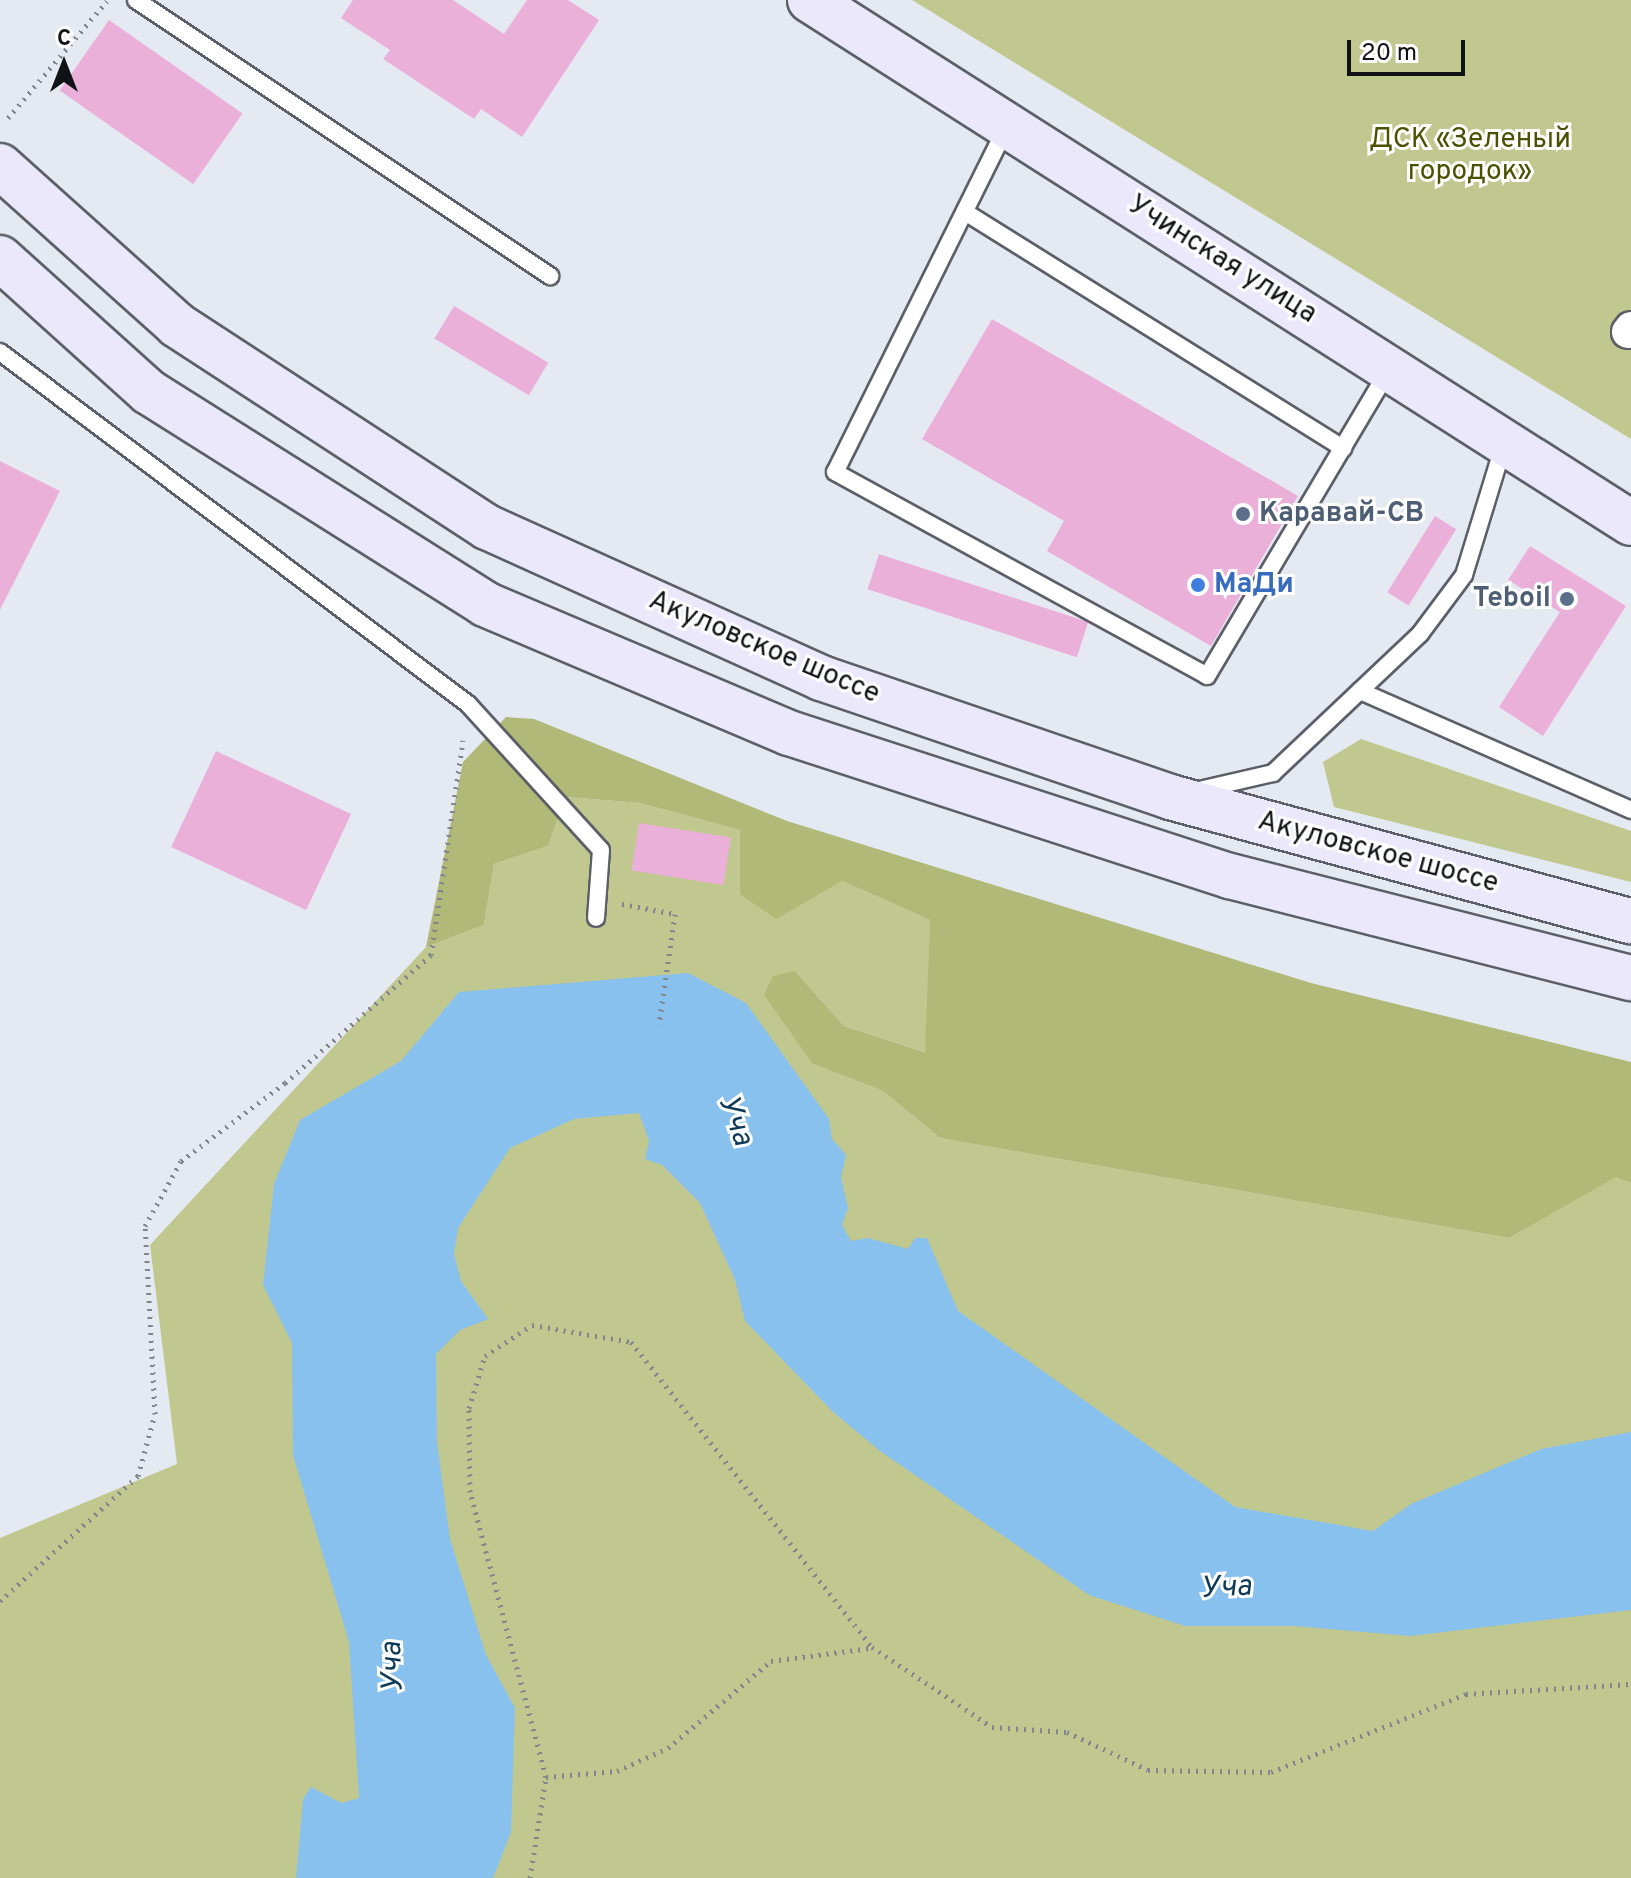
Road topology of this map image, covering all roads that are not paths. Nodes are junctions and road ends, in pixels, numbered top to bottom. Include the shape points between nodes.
1 (136, 0) edge
2 (810, 0) edge
3 (1008, 125) junction
4 (0, 166) edge
5 (965, 212) junction
6 (0, 258) edge
7 (550, 276) dead end
8 (0, 352) edge
9 (1391, 367) junction
10 (1505, 439) junction
11 (1343, 448) junction
12 (1631, 523) edge
13 (1360, 691) junction
14 (1170, 797) junction
15 (1631, 810) edge
16 (596, 918) dead end
17 (1631, 921) edge
18 (1631, 978) edge

1 - 7 lane
2 - 3 main road, Учинская улица
3 - 5 lane
3 - 9 main road, Учинская улица
4 - 14 main road, Акуловское шоссе via 177,325 487,527 821,678
5 - 11 lane
5 - 11 lane via 835,472 1207,676
6 - 18 main road, Акуловское шоссе via 149,392 485,604 804,738 1230,876
8 - 16 lane via 468,704 601,850
9 - 10 main road, Учинская улица
9 - 11 lane
10 - 12 main road, Учинская улица
10 - 13 lane via 1464,575 1420,634
13 - 14 lane via 1273,773
13 - 15 lane
14 - 17 main road, Акуловское шоссе

